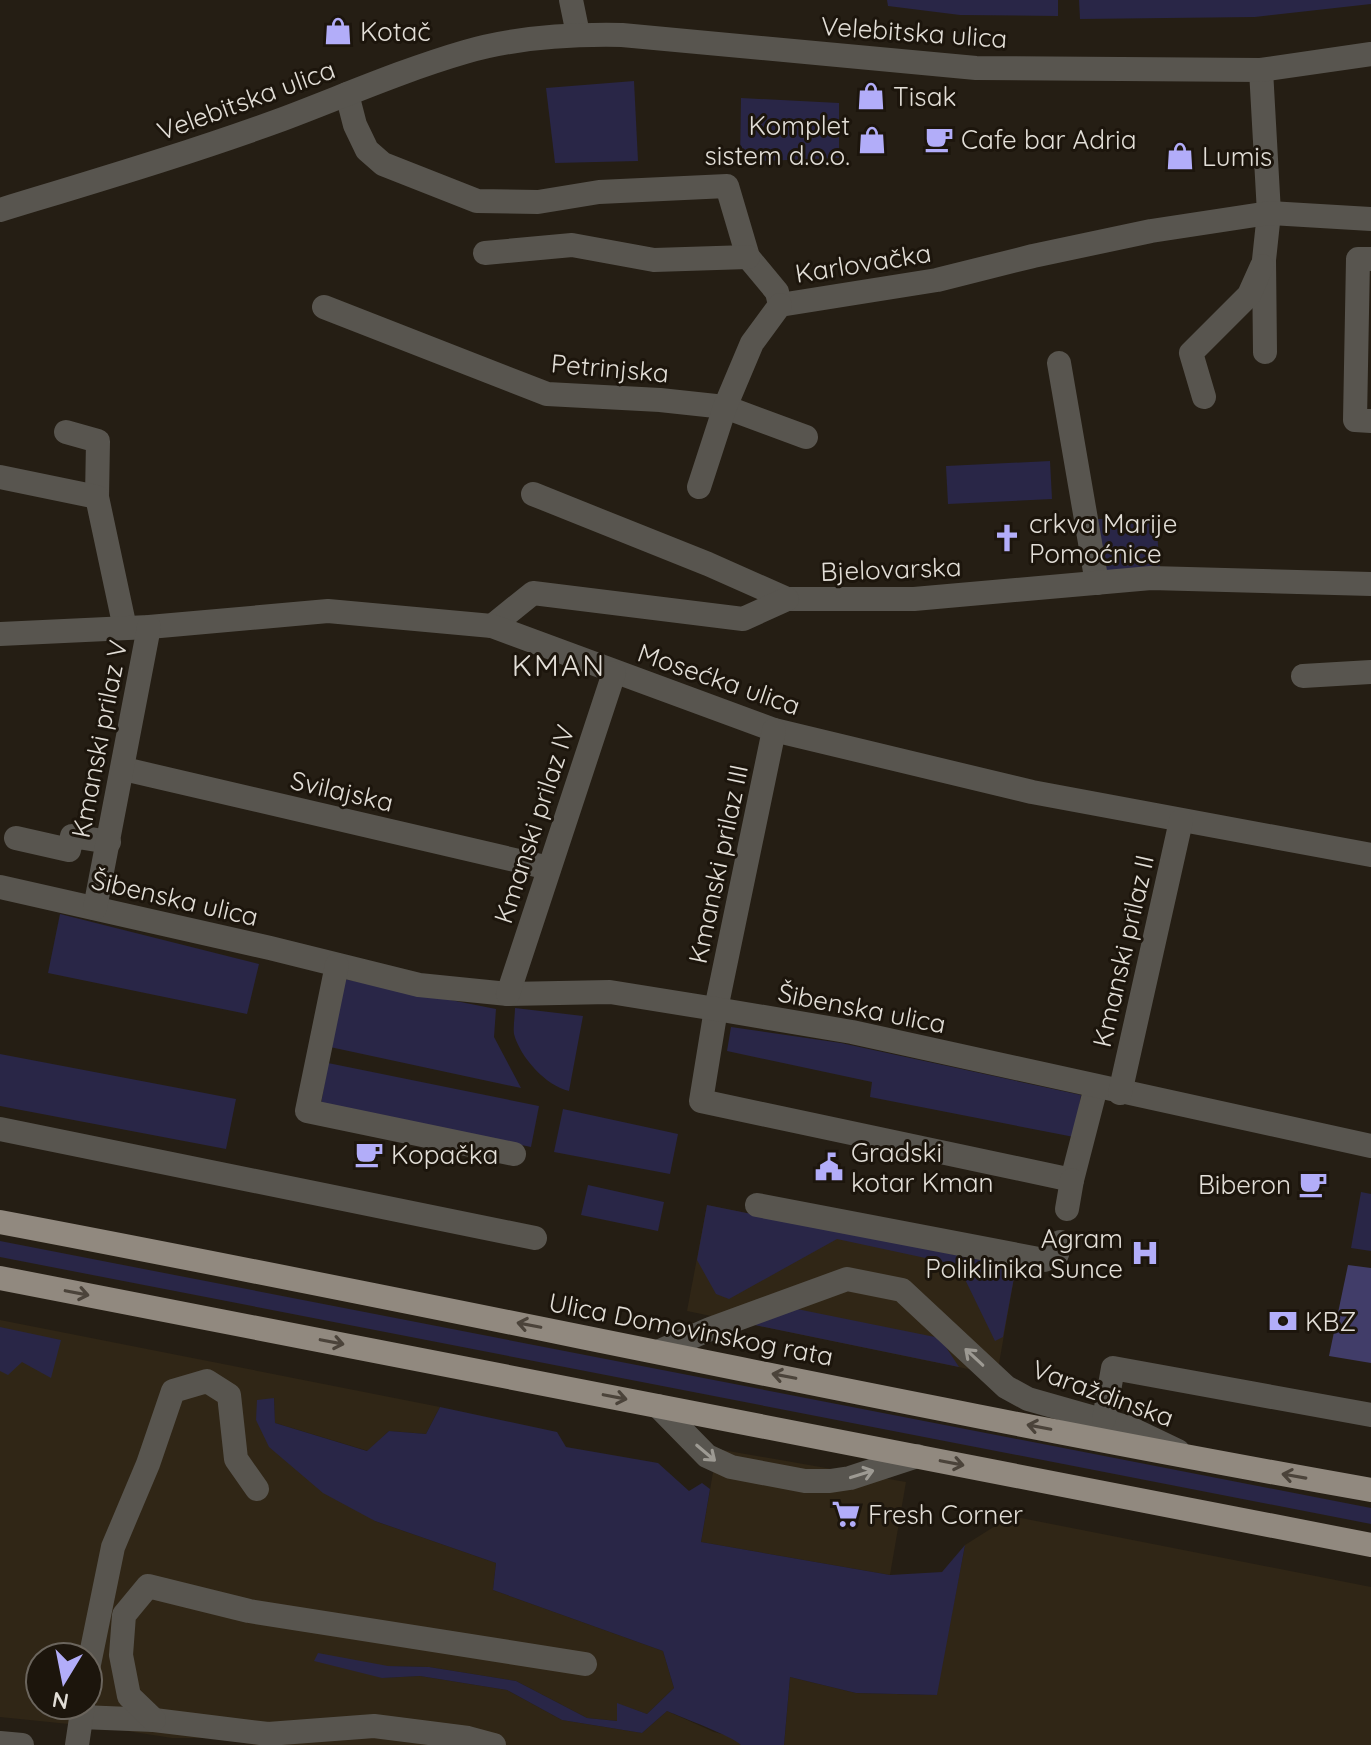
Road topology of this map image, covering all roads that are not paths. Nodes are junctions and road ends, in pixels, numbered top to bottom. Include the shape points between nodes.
1 (571, 0) edge
2 (578, 34) junction
3 (1371, 54) edge
4 (1261, 70) junction
5 (347, 94) junction
6 (0, 210) edge
7 (1269, 213) junction
8 (1371, 219) edge
9 (485, 253) dead end
10 (748, 257) junction
11 (1371, 259) edge
12 (1264, 260) junction
13 (780, 305) junction
14 (324, 307) dead end
15 (1265, 352) dead end
16 (1059, 363) dead end
17 (1204, 397) dead end
18 (725, 407) junction
19 (1371, 421) edge
20 (66, 432) dead end
21 (806, 437) dead end
22 (0, 477) edge
23 (699, 487) dead end
24 (533, 494) dead end
25 (97, 497) junction
26 (1097, 583) junction
27 (1371, 584) edge
28 (787, 599) junction
29 (492, 626) junction
30 (137, 628) junction
31 (0, 634) edge
32 (1371, 672) edge
33 (614, 673) junction
34 (1303, 676) dead end
35 (774, 730) junction
36 (124, 769) junction
37 (1181, 821) junction
38 (16, 838) dead end
39 (109, 842) junction
40 (1371, 855) edge
41 (549, 868) junction
42 (0, 887) edge
43 (95, 908) junction
44 (337, 965) junction
45 (508, 994) junction
46 (716, 1009) junction
47 (1096, 1087) junction
48 (1120, 1093) junction
49 (0, 1129) edge
50 (1371, 1146) edge
51 (514, 1154) dead end
52 (1072, 1180) junction
53 (757, 1205) dead end
54 (1067, 1209) dead end
55 (0, 1222) edge
56 (535, 1238) dead end
57 (1060, 1242) dead end
58 (0, 1278) edge
59 (660, 1351) junction
60 (658, 1406) junction
61 (1371, 1415) edge
62 (1104, 1419) junction
63 (917, 1456) junction
64 (1194, 1458) junction
65 (257, 1489) dead end
66 (1371, 1490) edge
67 (1371, 1545) edge
68 (94, 1641) edge
69 (585, 1664) dead end
70 (104, 1714) edge
71 (154, 1720) junction
72 (81, 1721) edge
73 (0, 1743) edge
74 (22, 1745) edge
75 (77, 1745) edge
76 (494, 1745) edge

1 - 2 street
2 - 4 street, Velebitska ulica via 976,68
2 - 5 street, Velebitska ulica via 474,50
3 - 4 street, Velebitska ulica
4 - 7 street
5 - 6 street, Velebitska ulica
5 - 10 street, Karlovačka via 367,150 383,164 477,201 538,202 599,192 727,186
7 - 8 street, Karlovačka
7 - 12 street
7 - 13 street, Karlovačka via 1151,231 937,280
9 - 10 street via 572,245 654,260
10 - 13 street, Karlovačka via 777,292
11 - 19 street via 1358,259 1355,420
12 - 15 street
12 - 17 street via 1249,295 1191,353
13 - 18 street via 752,343
14 - 18 street, Petrinjska via 547,394
16 - 26 street
18 - 21 street, Petrinjska
18 - 23 street
20 - 25 street via 98,441
22 - 25 street
24 - 28 street, Bjelovarska
25 - 30 street
26 - 27 street, Bjelovarska via 1151,578
26 - 28 street, Bjelovarska via 914,599
28 - 29 street via 743,619 533,593
29 - 30 street, Mosećka ulica via 328,611
29 - 33 street, Mosećka ulica
30 - 31 street, Mosećka ulica
30 - 36 street, Kmanski prilaz V
32 - 34 street
33 - 35 street, Mosećka ulica
33 - 41 street, Kmanski prilaz IV
35 - 37 street, Mosećka ulica via 1032,792
35 - 46 street, Kmanski prilaz III
36 - 39 street, Kmanski prilaz V
36 - 41 street, Svilajska
37 - 40 street, Mosećka ulica
37 - 48 street, Kmanski prilaz II
38 - 39 street via 69,850 72,836
39 - 43 street, Kmanski prilaz V
41 - 45 street, Kmanski prilaz IV
42 - 43 street, Šibenska ulica
43 - 44 street, Šibenska ulica
44 - 45 street, Šibenska ulica via 419,985
44 - 51 street via 307,1111
45 - 46 street, Šibenska ulica via 610,992
46 - 47 street, Šibenska ulica via 852,1032
46 - 52 street, Kmanski prilaz III via 701,1101
47 - 48 street, Šibenska ulica
47 - 52 street
48 - 50 street, Šibenska ulica
49 - 56 street
52 - 54 street
53 - 57 street via 1044,1260 1057,1254
59 -> 55 main road, Ulica Domovinskog rata
58 -> 60 main road
62 -> 59 street, Varaždinska via 1028,1399 1006,1387 902,1290 847,1279
64 -> 59 main road, Ulica Domovinskog rata
60 - 63 main road
60 -> 63 street via 707,1456 731,1467 830,1481
61 - 62 street via 1113,1368
62 - 64 street, Varaždinska
63 -> 67 main road
66 -> 64 main road, Ulica Domovinskog rata
65 - 68 street via 236,1459 229,1395 207,1381 173,1391 113,1547
69 - 71 street via 249,1611 148,1586 124,1615 121,1655 129,1696
70 - 71 street
71 - 76 street via 268,1734 374,1726
72 - 75 street
73 - 74 street

